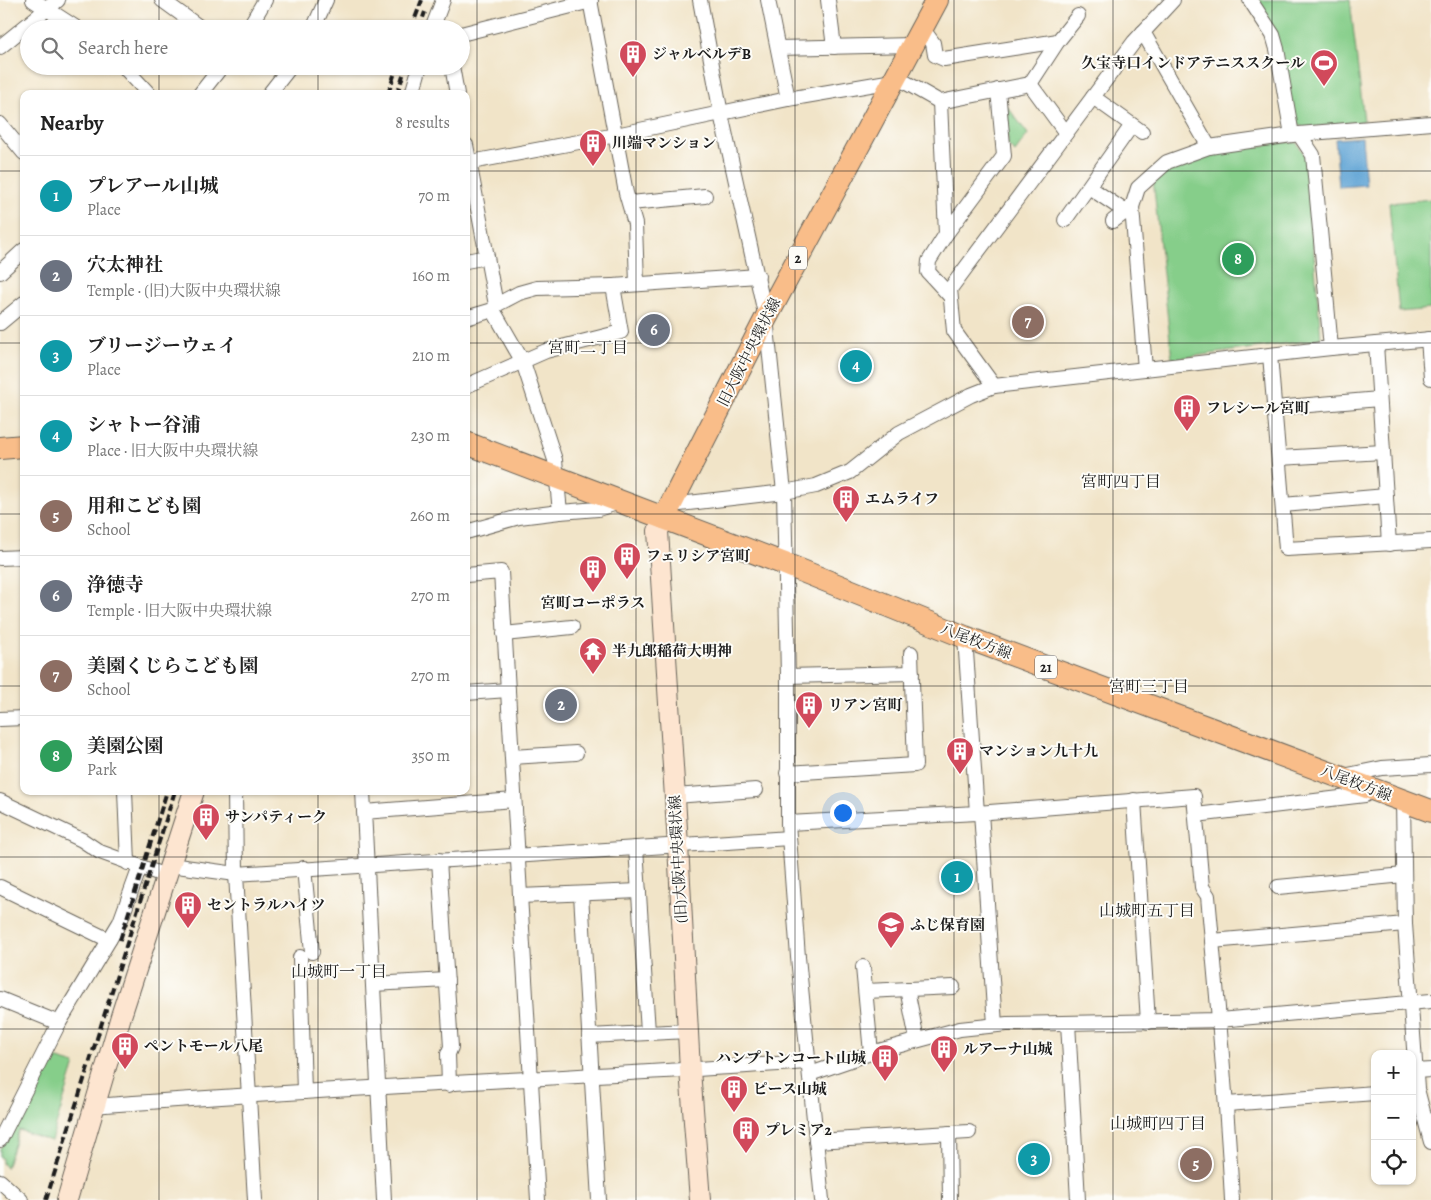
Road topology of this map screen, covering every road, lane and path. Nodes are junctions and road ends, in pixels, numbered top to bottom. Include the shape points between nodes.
1 (33, 0) edge
2 (58, 0) edge
3 (162, 0) edge
4 (265, 0) edge
5 (326, 0) edge
6 (443, 0) edge
7 (700, 0) edge
8 (768, 0) edge
9 (828, 0) edge
10 (937, 0) edge
11 (1173, 0) edge
12 (1250, 0) edge
13 (590, 1) edge
14 (47, 10) junction
15 (1078, 16) dead end
16 (34, 20) edge
17 (63, 20) edge
18 (190, 20) edge
19 (253, 20) edge
20 (317, 20) edge
21 (435, 20) edge
22 (20, 31) edge
23 (470, 32) edge
24 (1143, 32) junction
25 (917, 37) junction
26 (1058, 41) junction
27 (0, 46) edge
28 (834, 47) junction
29 (778, 48) junction
30 (131, 75) edge
31 (215, 75) edge
32 (285, 75) edge
33 (417, 75) edge
34 (454, 75) edge
35 (895, 79) junction
36 (1030, 84) junction
37 (145, 90) edge
38 (203, 90) edge
39 (272, 90) edge
40 (413, 90) edge
41 (456, 90) edge
42 (998, 90) junction
43 (1093, 97) junction
44 (788, 99) junction
45 (940, 102) junction
46 (721, 114) junction
47 (1431, 123) edge
48 (0, 124) edge
49 (1066, 134) junction
50 (616, 135) junction
51 (1296, 135) junction
52 (1209, 147) junction
53 (20, 148) edge
54 (470, 163) edge
55 (470, 173) edge
56 (1089, 187) junction
57 (705, 196) dead end
58 (630, 203) junction
59 (1129, 209) junction
60 (1066, 220) dead end
61 (1113, 221) dead end
62 (946, 234) junction
63 (20, 254) edge
64 (487, 258) junction
65 (470, 260) edge
66 (0, 272) edge
67 (758, 276) junction
68 (637, 284) junction
69 (613, 286) junction
70 (950, 296) junction
71 (20, 306) edge
72 (494, 308) junction
73 (470, 317) edge
74 (766, 318) junction
75 (0, 323) edge
76 (1430, 339) edge
77 (1376, 344) junction
78 (1331, 348) junction
79 (1270, 354) junction
80 (523, 362) junction
81 (1145, 368) junction
82 (1431, 378) edge
83 (470, 384) edge
84 (994, 386) junction
85 (1380, 399) junction
86 (1275, 408) junction
87 (470, 444) edge
88 (20, 446) edge
89 (0, 448) edge
90 (1383, 452) junction
91 (1279, 458) junction
92 (557, 476) junction
93 (784, 492) junction
94 (1386, 496) junction
95 (622, 502) junction
96 (1283, 505) junction
97 (560, 512) junction
98 (667, 512) junction
99 (470, 531) edge
100 (1431, 542) edge
101 (1389, 544) junction
102 (20, 557) edge
103 (0, 558) edge
104 (785, 564) junction
105 (470, 575) edge
106 (572, 627) dead end
107 (504, 634) junction
108 (965, 637) junction
109 (911, 653) dead end
110 (912, 674) junction
111 (788, 676) junction
112 (508, 690) junction
113 (470, 693) edge
114 (20, 718) edge
115 (0, 720) edge
116 (576, 753) dead end
117 (512, 757) junction
118 (1431, 765) edge
119 (787, 773) junction
120 (1340, 777) junction
121 (1372, 789) junction
122 (756, 790) dead end
123 (125, 795) edge
124 (193, 795) edge
125 (235, 795) edge
126 (363, 795) edge
127 (675, 796) junction
128 (514, 800) junction
129 (1134, 800) junction
130 (0, 801) edge
131 (1403, 801) junction
132 (1431, 811) edge
133 (364, 812) junction
134 (979, 813) junction
135 (1196, 815) junction
136 (788, 823) junction
137 (789, 838) junction
138 (678, 845) junction
139 (636, 848) junction
140 (518, 855) junction
141 (439, 860) junction
142 (367, 864) junction
143 (134, 865) junction
144 (304, 868) junction
145 (168, 870) junction
146 (236, 874) junction
147 (1404, 875) junction
148 (1278, 887) dead end
149 (0, 888) edge
150 (638, 891) junction
151 (581, 894) junction
152 (520, 896) junction
153 (1404, 924) junction
154 (109, 940) junction
155 (1212, 940) junction
156 (863, 967) dead end
157 (446, 980) junction
158 (373, 984) junction
159 (953, 987) dead end
160 (908, 989) junction
161 (866, 991) junction
162 (0, 1000) edge
163 (1431, 1001) edge
164 (1410, 1004) junction
165 (1219, 1020) junction
166 (59, 1022) junction
167 (1148, 1022) junction
168 (1068, 1023) junction
169 (995, 1025) junction
170 (688, 1031) junction
171 (648, 1032) junction
172 (590, 1036) junction
173 (917, 1040) junction
174 (1413, 1050) edge
175 (871, 1053) junction
176 (809, 1068) junction
177 (690, 1070) junction
178 (1431, 1070) edge
179 (1416, 1071) edge
180 (591, 1076) junction
181 (531, 1080) junction
182 (450, 1084) junction
183 (378, 1088) junction
184 (304, 1092) junction
185 (1371, 1093) edge
186 (249, 1094) junction
187 (1416, 1094) edge
188 (1227, 1104) junction
189 (94, 1106) junction
190 (1427, 1113) edge
191 (969, 1132) dead end
192 (949, 1133) junction
193 (0, 1140) edge
194 (816, 1141) junction
195 (1431, 1142) edge
196 (2, 1188) edge
197 (21, 1200) edge
198 (67, 1200) edge
199 (255, 1200) edge
200 (384, 1200) edge
201 (538, 1200) edge
202 (599, 1200) edge
203 (700, 1200) edge
204 (822, 1200) edge
205 (950, 1200) edge
206 (1078, 1200) edge
207 (1232, 1200) edge

1 - 14 street
2 - 14 street
3 - 18 street
4 - 19 street
5 - 20 street
6 - 21 street
7 - 46 street
8 - 29 street
9 - 28 street
10 - 25 main road, 旧大阪中央環状線 / 2
11 - 24 street
12 - 51 street via 1273,34
13 - 23 street
13 - 50 street
14 - 16 street
14 - 17 street
15 - 26 street
22 - 27 street
24 - 43 street
24 - 52 street
25 - 26 street via 933,43 935,55 944,59
25 - 28 street
25 - 35 main road, 旧大阪中央環状線 / 2
26 - 36 street
28 - 29 street
29 - 44 street
30 - 37 street
31 - 38 street
32 - 39 street
33 - 40 street
34 - 41 street
35 - 44 street
35 - 45 street
35 - 74 main road, 旧大阪中央環状線 / 2
36 - 42 street
36 - 49 street
42 - 45 street
42 - 62 street via 1004,156
43 - 49 street
43 - 56 street via 1137,128
44 - 46 street
45 - 62 street
46 - 50 street
46 - 67 street
47 - 51 street
48 - 53 street
49 - 70 street via 950,289
50 - 54 street
50 - 58 street
51 - 52 street
51 - 78 street via 1314,156
52 - 59 street via 1167,162 1138,188
55 - 64 street
56 - 59 street
56 - 60 street
57 - 58 street
58 - 68 street via 635,224
59 - 61 street
59 - 81 street
62 - 70 street via 929,261 928,272
63 - 66 street
64 - 65 street
64 - 72 street
67 - 68 street
67 - 74 street
68 - 69 street
69 - 72 street via 537,288 519,293
69 - 80 street via 621,332 546,351
70 - 84 street via 954,332
71 - 75 street
72 - 73 street
72 - 80 street
74 - 93 street
74 - 98 main road, 旧大阪中央環状線 / 2
76 - 77 street
76 - 82 street
77 - 78 street
77 - 85 street
78 - 79 street
79 - 81 street
79 - 86 street
80 - 83 street
80 - 92 street via 555,460
81 - 84 street
84 - 93 street via 899,433 850,472 816,486
85 - 86 street
85 - 90 street
86 - 91 street
87 - 92 main road
88 - 89 main road
90 - 91 street
90 - 94 street
91 - 96 street
92 - 95 main road
92 - 97 street
93 - 98 street
93 - 104 street
94 - 96 street
94 - 101 street
95 - 97 street via 598,509
95 - 98 main road
96 - 101 street via 1286,549
97 - 99 street via 519,517
98 - 104 main road, 八尾枚方線 / 21
98 - 127 street, (旧)大阪中央環状線 / 2 via 658,531
100 - 101 street
102 - 103 street
104 - 108 main road, 八尾枚方線 / 21
104 - 111 street
105 - 107 street via 501,572
106 - 107 street
107 - 112 street
108 - 120 main road, 八尾枚方線 / 21
108 - 134 street
109 - 110 street
110 - 111 street
110 - 119 street via 915,765
111 - 119 street
112 - 113 street
112 - 117 street
114 - 115 street
116 - 117 street
117 - 128 street
118 - 120 street via 1382,768
119 - 136 street
120 - 121 main road, 八尾枚方線 / 21
121 - 131 main road, 八尾枚方線 / 21
121 - 135 street via 1365,795
122 - 127 street
123 - 143 street
124 - 145 street
125 - 146 street
126 - 133 street
127 - 138 street, (旧)大阪中央環状線 / 2
128 - 133 street
128 - 140 street
129 - 134 street
129 - 135 street via 1194,796
129 - 167 street
130 - 143 street via 82,840 100,852
131 - 132 main road, 八尾枚方線 / 21
131 - 147 street
133 - 142 street
134 - 136 street
134 - 169 street
135 - 155 street via 1202,887 1208,896
136 - 137 street
137 - 138 street
137 - 176 street
138 - 139 street
138 - 170 street, (旧)大阪中央環状線 / 2
139 - 140 street
139 - 150 street
140 - 141 street
140 - 152 street
141 - 142 street
141 - 157 street
142 - 144 street
142 - 158 street
143 - 145 street
143 - 154 street via 120,922
144 - 146 street
144 - 184 street
145 - 146 street
145 - 189 street
146 - 186 street
147 - 148 street
147 - 153 street
149 - 154 street
150 - 151 street
150 - 171 street
151 - 152 street
151 - 172 street
152 - 181 street
153 - 155 street
153 - 164 street
154 - 166 street
155 - 165 street
156 - 161 street
157 - 158 street
157 - 182 street
158 - 183 street
159 - 160 street
160 - 161 street
160 - 173 street
161 - 175 street
162 - 166 street
163 - 164 street
164 - 165 street
164 - 174 street
165 - 167 street
165 - 188 street
166 - 193 street
167 - 168 street
168 - 169 street
168 - 206 street
169 - 173 street via 960,1028
170 - 171 street
170 - 177 street, (旧)大阪中央環状線 / 2
171 - 172 street
172 - 180 street
173 - 175 street
175 - 176 street
176 - 177 street
176 - 194 street
177 - 180 street
177 - 203 street, (旧)大阪中央環状線 / 2
178 - 179 street
180 - 181 street
180 - 202 street
181 - 182 street
181 - 201 street
182 - 183 street
183 - 184 street
183 - 200 street
184 - 186 street
185 - 188 street
186 - 189 street
186 - 199 street
187 - 190 street
188 - 207 street
189 - 198 street
190 - 195 street
191 - 192 street
192 - 194 street
192 - 205 street
194 - 204 street
196 - 197 street

